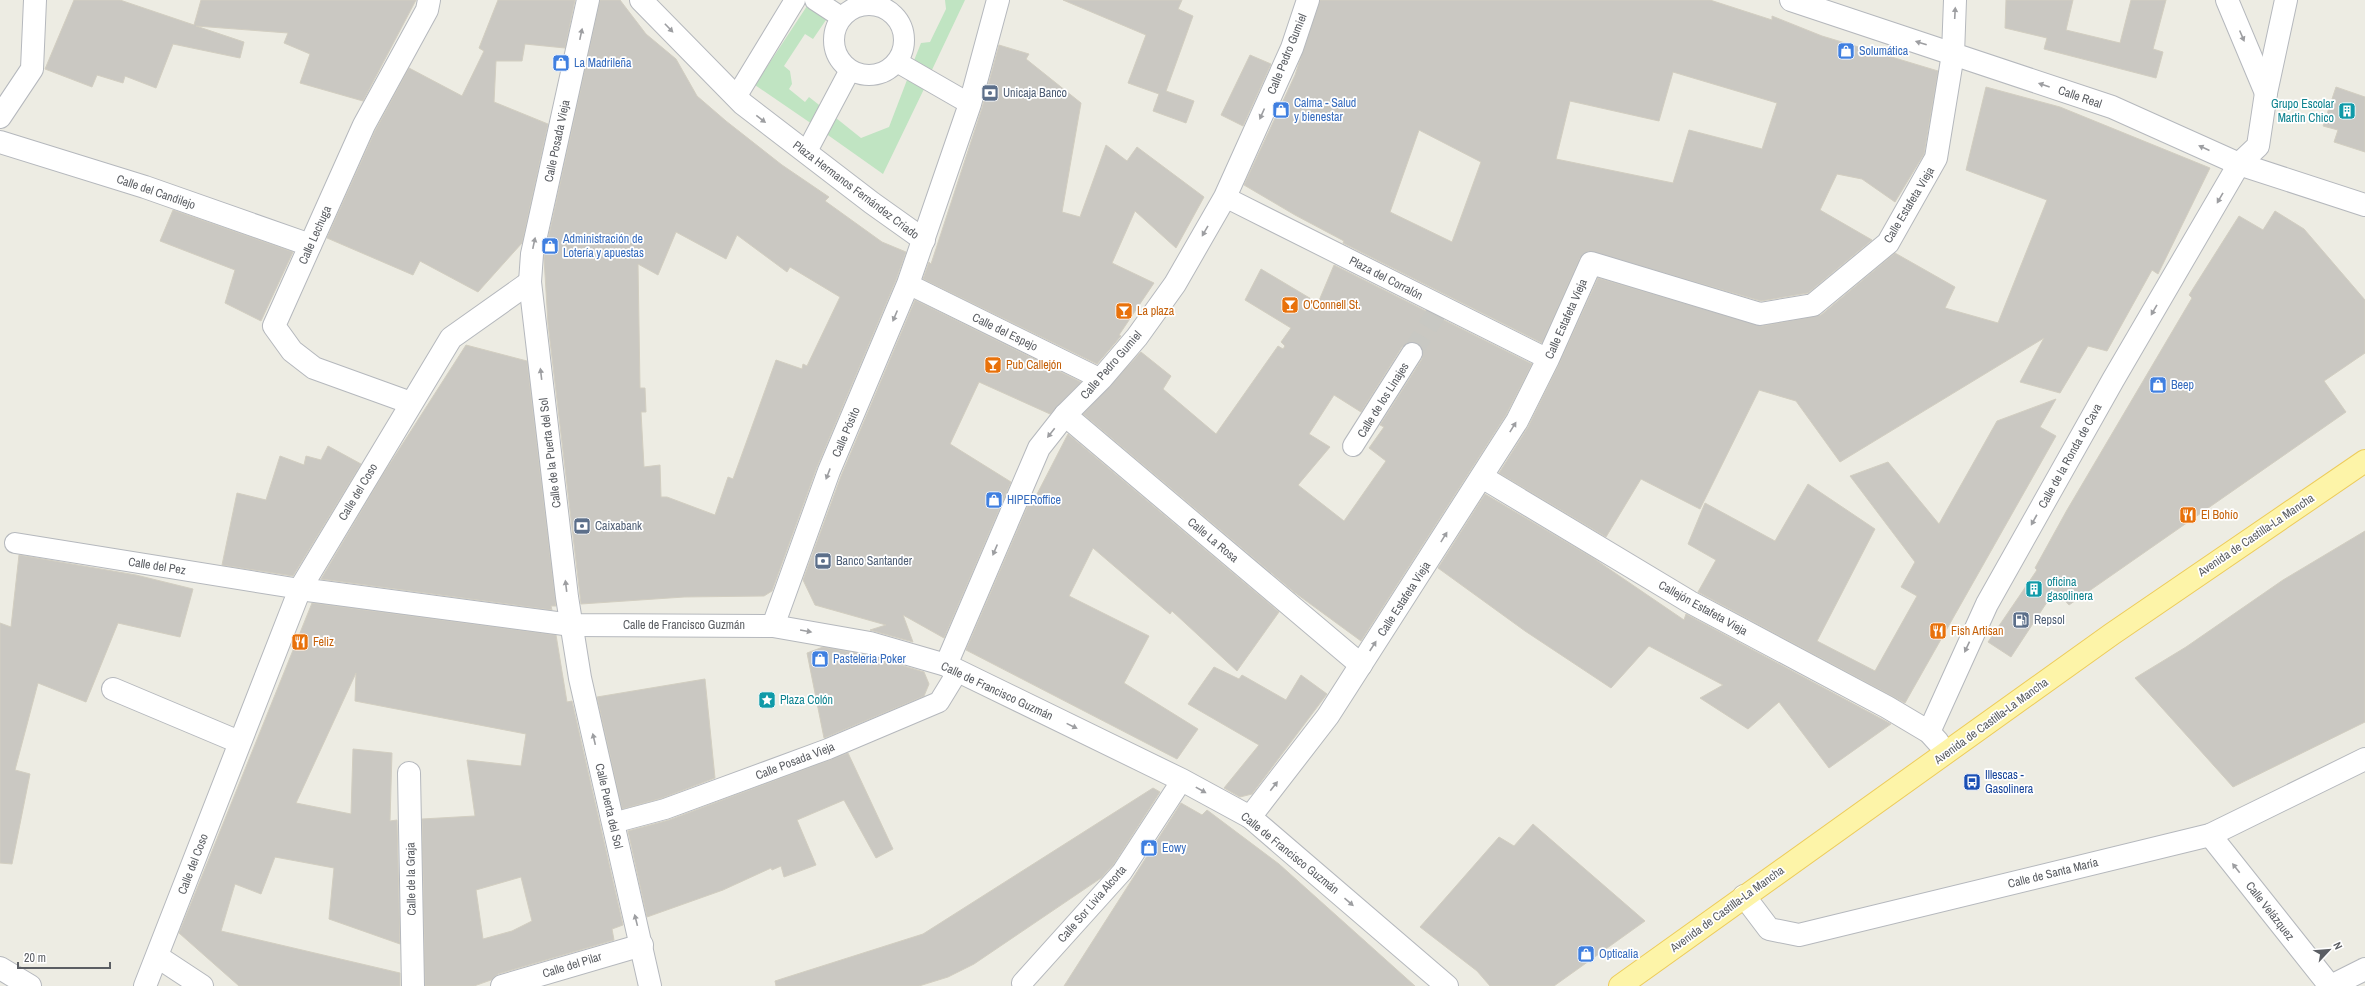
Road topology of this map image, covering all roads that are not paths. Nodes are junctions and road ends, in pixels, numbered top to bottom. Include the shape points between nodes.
1 (34, 0) edge
2 (429, 0) edge
3 (588, 0) edge
4 (641, 0) edge
5 (795, 0) edge
6 (816, 0) edge
7 (998, 0) edge
8 (1308, 0) edge
9 (1791, 0) edge
10 (1955, 0) edge
11 (2227, 0) edge
12 (2286, 0) edge
13 (891, 5) edge
14 (841, 17) junction
15 (1953, 54) junction
16 (896, 62) junction
17 (850, 70) junction
18 (2266, 93) junction
19 (736, 97) junction
20 (970, 104) junction
21 (0, 117) edge
22 (0, 142) edge
23 (806, 153) junction
24 (2240, 164) junction
25 (1224, 197) junction
26 (2365, 205) edge
27 (924, 240) junction
28 (310, 245) junction
29 (530, 282) junction
30 (908, 284) junction
31 (1412, 353) tunnel mouth
32 (1548, 359) junction
33 (1101, 380) junction
34 (411, 403) junction
35 (1065, 415) junction
36 (1353, 446) dead end
37 (2365, 461) edge
38 (1482, 477) junction
39 (15, 543) dead end
40 (300, 589) junction
41 (572, 625) junction
42 (773, 626) junction
43 (1361, 665) junction
44 (952, 668) junction
45 (113, 689) dead end
46 (1929, 732) junction
47 (239, 742) junction
48 (1948, 752) junction
49 (2365, 759) edge
50 (409, 773) dead end
51 (1182, 780) junction
52 (1250, 817) junction
53 (613, 823) junction
54 (2210, 835) junction
55 (1744, 896) junction
56 (642, 945) junction
57 (158, 957) junction
58 (0, 968) edge
59 (2365, 969) edge
60 (1020, 985) edge
61 (30, 986) edge
62 (145, 986) edge
63 (202, 986) edge
64 (413, 986) edge
65 (502, 986) edge
66 (650, 986) edge
67 (1447, 986) edge
68 (1620, 986) edge
69 (2330, 986) edge

1 - 21 street via 32,68
2 - 28 street, Calle Lechuga via 427,10 364,125
29 -> 3 street, Calle Posada Vieja via 532,254
4 -> 19 street, Plaza Hermanos Fernández Criado
5 - 19 street
6 - 14 street
7 - 20 street, Plaza Hermanos Fernández Criado
8 -> 25 street, Calle Pedro Gumiel via 1292,48
15 -> 9 street, Calle Real
15 -> 10 street
11 -> 18 street
12 - 18 street, Calle de la Ronda de Cava
13 - 14 street via 858,5
13 - 16 street via 904,34 902,54
14 - 17 street via 836,25 834,45 842,64
24 -> 15 street, Calle Real via 2112,107
15 - 32 street, Calle Estafeta Vieja via 1936,158 1888,243 1813,305 1760,314 1591,263
16 - 17 street via 880,74 870,76
16 - 20 street
17 - 23 street
18 - 24 street, Calle de la Ronda de Cava via 2258,146
19 -> 23 street, Plaza Hermanos Fernández Criado
20 - 27 street, Plaza Hermanos Fernández Criado
22 - 28 street, Calle del Candilejo via 145,187
23 - 27 street, Plaza Hermanos Fernández Criado
24 - 26 street, Calle Real
24 -> 46 street, Calle de la Ronda de Cava via 2113,380 1987,604
25 - 32 street, Plaza del Corralón
25 -> 33 street, Calle Pedro Gumiel via 1175,284 1137,337
27 - 30 street, Calle Pósito
28 - 34 street, Calle Lechuga via 274,326 292,351 314,368
29 - 34 street, Calle del Coso via 451,338
41 -> 29 street, Calle de la Puerta del Sol
30 - 33 street, Calle del Espejo
30 -> 42 street, Calle Pósito via 829,471
31 - 36 street, Calle de los Linajes
38 -> 32 street, Calle Estafeta Vieja via 1517,421
33 - 35 street, Calle Pedro Gumiel
34 - 40 street, Calle del Coso
35 - 43 street, Calle La Rosa
35 -> 44 street, Calle Pedro Gumiel via 1039,448
37 - 48 main road, Avenida de Castilla-La Mancha via 2151,607
43 -> 38 street, Calle Estafeta Vieja
38 - 46 street, Callejón Estafeta Vieja via 1690,602
39 - 40 street, Calle del Pez
40 - 41 street, Calle de Francisco Guzmán
40 - 47 street, Calle del Coso
41 - 42 street, Calle de Francisco Guzmán
53 -> 41 street, Calle Puerta del Sol via 580,678
42 -> 44 street, Calle de Francisco Guzmán via 870,643
52 -> 43 street, Calle Estafeta Vieja via 1328,716
44 -> 51 street, Calle de Francisco Guzmán
44 - 53 street, Calle Posada Vieja via 939,702 821,752 665,809
45 - 47 street
46 - 48 street
47 - 57 street, Calle del Coso
48 - 55 main road, Avenida de Castilla-La Mancha
49 - 54 street, Calle de Santa María
50 - 64 street, Calle de la Graja
51 -> 52 street, Calle de Francisco Guzmán
51 - 60 street, Calle Sor Livia Alcorta via 1122,872
52 -> 67 street, Calle de Francisco Guzmán
56 -> 53 street, Calle Puerta del Sol
54 - 55 street, Calle de Santa María via 1799,934 1768,929
69 -> 54 street, Calle Velázquez
55 - 68 main road, Avenida de Castilla-La Mancha
56 - 65 street, Calle del Pilar
56 - 66 street, Calle Puerta del Sol
57 - 62 street, Calle del Coso
57 - 63 street
58 - 61 street
59 - 69 street

